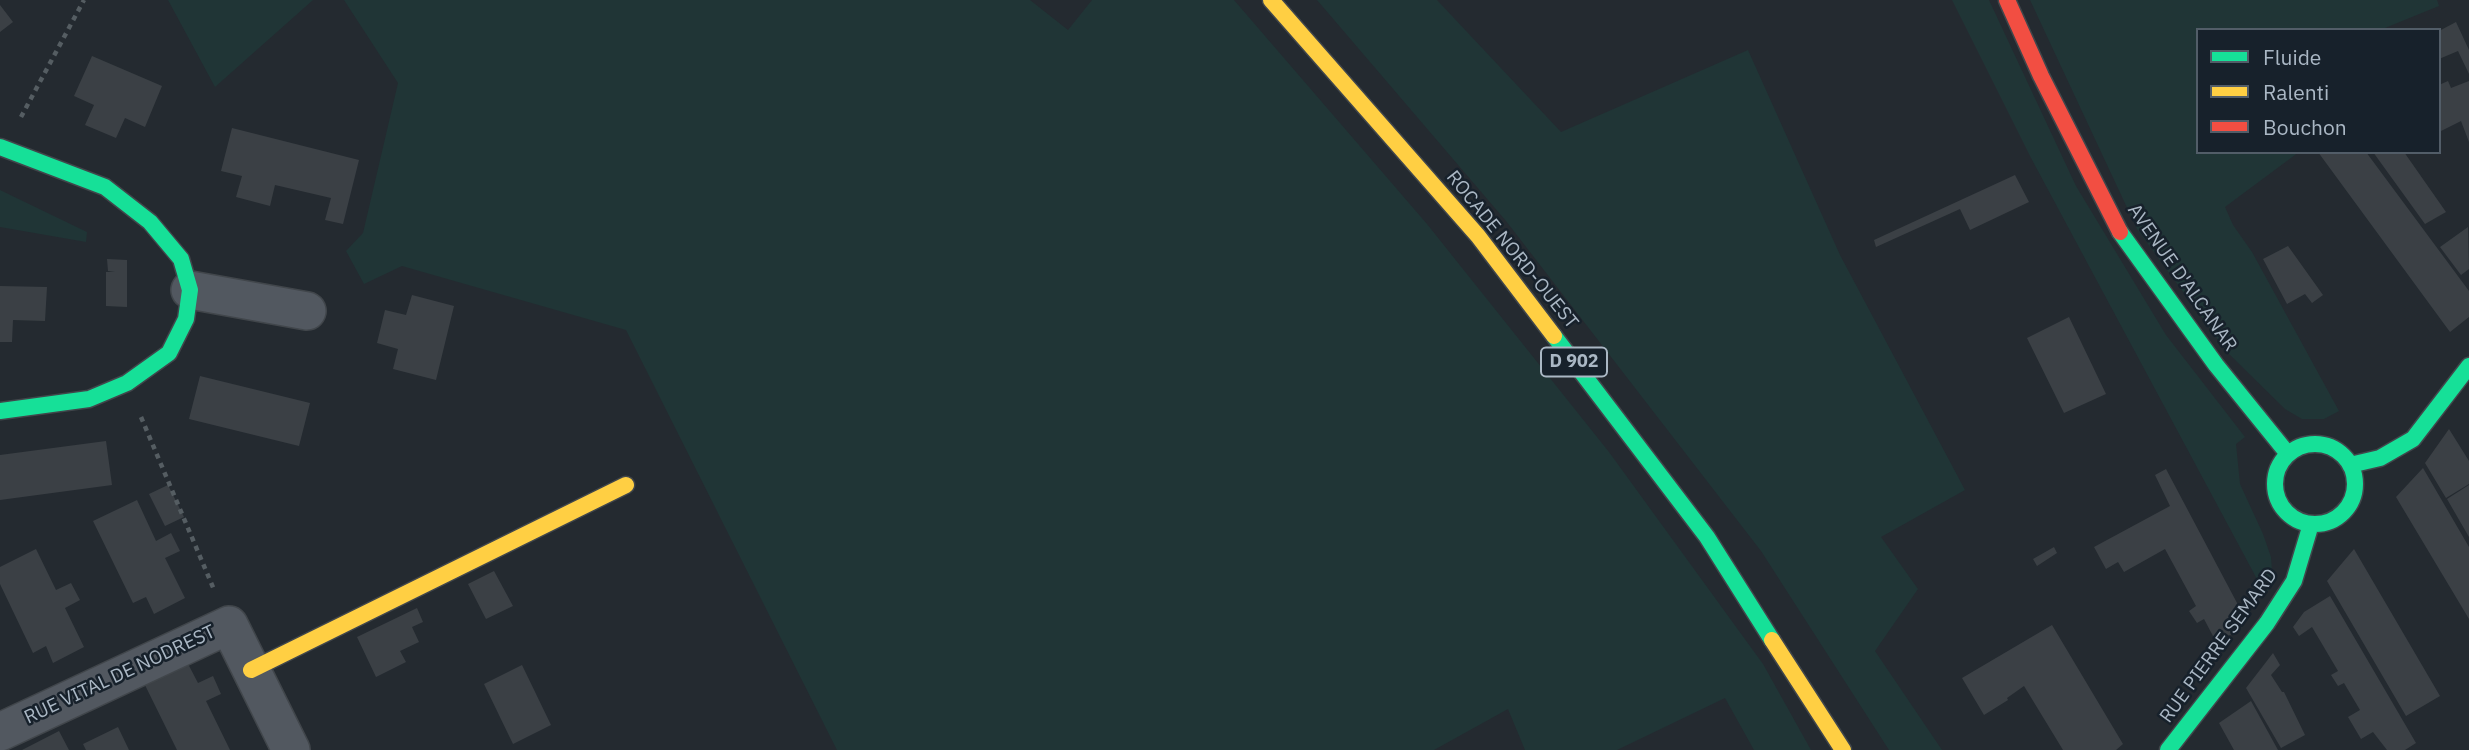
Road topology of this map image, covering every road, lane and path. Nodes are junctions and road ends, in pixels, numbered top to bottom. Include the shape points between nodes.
1 (84, 0) edge
2 (1271, 0) edge
3 (2007, 0) edge
4 (2, 148) edge
5 (190, 290) junction
6 (307, 311) dead end
7 (2469, 366) edge
8 (127, 383) junction
9 (0, 411) edge
10 (2288, 454) junction
11 (2350, 465) junction
12 (626, 485) dead end
13 (2311, 524) junction
14 (229, 625) junction
15 (251, 670) junction
16 (0, 732) edge
17 (291, 750) edge
18 (1843, 750) edge
19 (2168, 750) edge

1 - 4 path
2 - 18 main road, ROCADE NORD-OUEST / D 902 via 1478,236 1707,537
3 - 10 main road, AVENUE D'ALCANAR via 2120,234
4 - 5 main road via 105,187 150,222 181,259
5 - 6 street
5 - 8 main road via 186,320 169,353
7 - 11 main road via 2413,439 2380,458
8 - 9 main road via 89,399
8 - 14 path
10 - 11 main road via 2298,447 2322,444 2343,455
10 - 13 main road via 2275,477 2279,503 2298,521
11 - 13 main road via 2355,489 2351,501 2335,519
12 - 15 main road
13 - 19 main road, RUE PIERRE SEMARD via 2294,581
14 - 15 street, RUE VITAL DE NODREST
14 - 16 street, RUE VITAL DE NODREST
15 - 17 street, RUE VITAL DE NODREST

